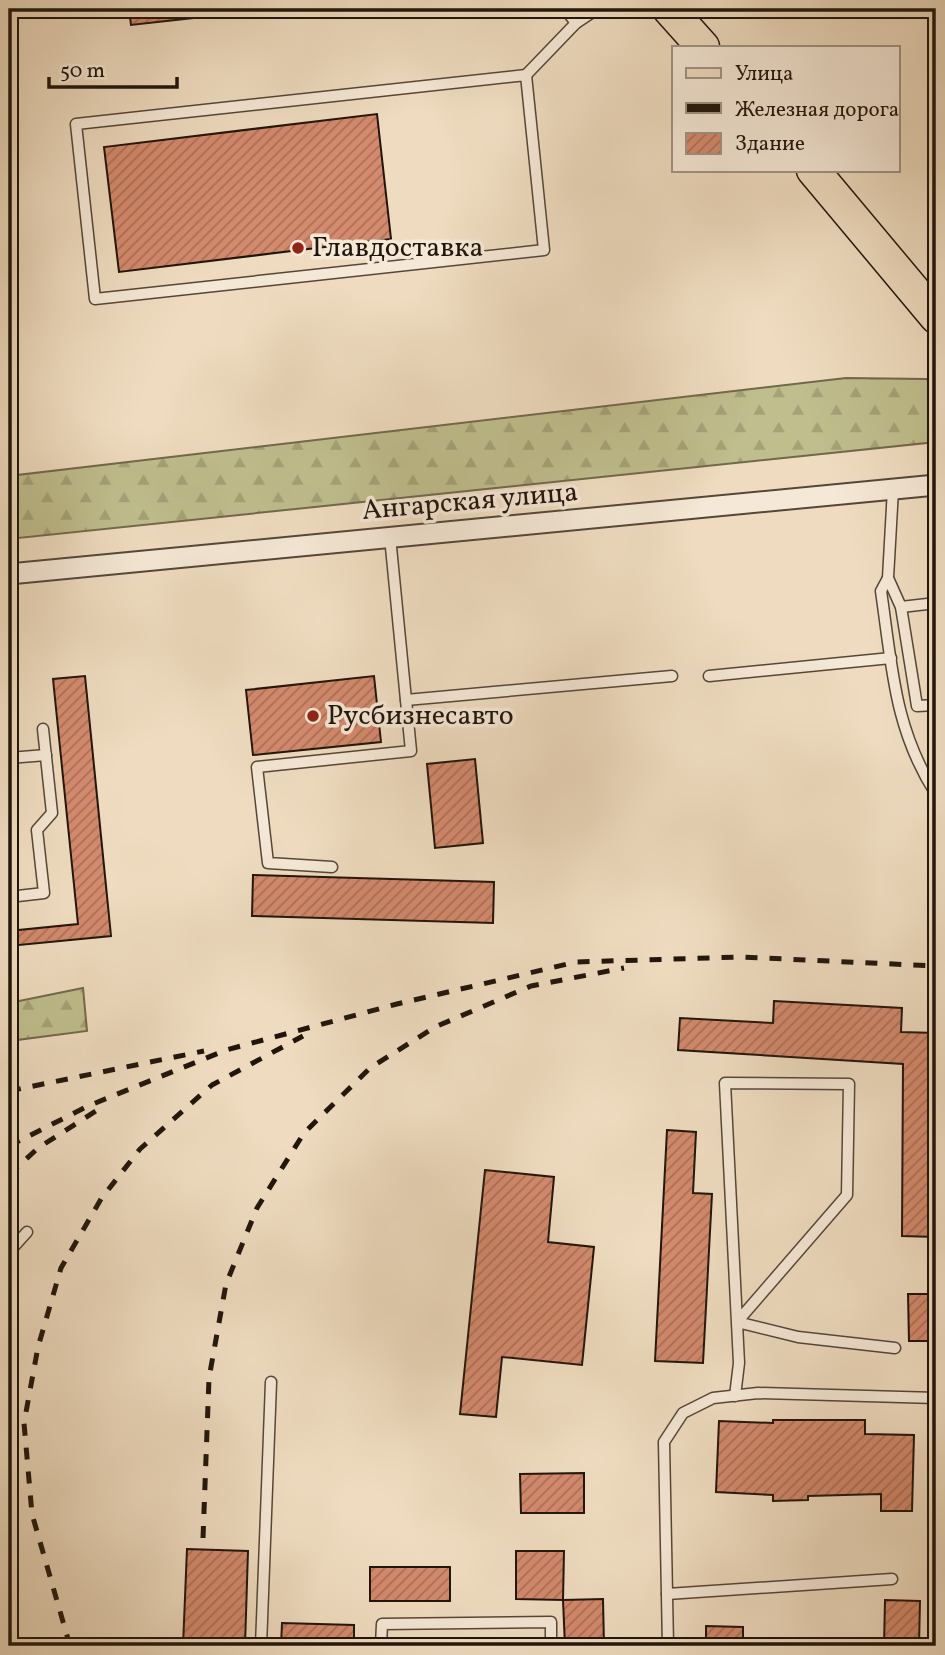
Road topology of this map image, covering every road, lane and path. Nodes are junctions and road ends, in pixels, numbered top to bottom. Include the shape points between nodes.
1 (565, 9) edge
2 (597, 9) edge
3 (669, 9) edge
4 (576, 23) junction
5 (703, 46) edge
6 (526, 75) junction
7 (815, 172) edge
8 (936, 317) edge
9 (936, 485) edge
10 (893, 489) junction
11 (390, 537) junction
12 (9, 574) edge
13 (888, 578) junction
14 (936, 603) edge
15 (901, 607) junction
16 (891, 657) junction
17 (672, 676) dead end
18 (709, 676) dead end
19 (406, 700) junction
20 (936, 705) edge
21 (43, 729) dead end
22 (46, 755) junction
23 (9, 758) edge
24 (936, 794) edge
25 (332, 867) dead end
26 (9, 897) edge
27 (27, 1232) dead end
28 (9, 1252) edge
29 (737, 1322) junction
30 (895, 1348) dead end
31 (271, 1382) dead end
32 (735, 1396) junction
33 (936, 1398) edge
34 (892, 1579) dead end
35 (667, 1594) junction
36 (261, 1646) edge
37 (380, 1646) edge
38 (551, 1646) edge
39 (668, 1646) edge

1 - 4 lane
2 - 4 lane
3 - 5 main road
4 - 6 lane
6 - 6 lane via 76,124 95,299 544,250
7 - 8 main road
9 - 10 street, Ангарская улица
10 - 11 street, Ангарская улица
10 - 13 lane
11 - 12 street, Ангарская улица
11 - 19 lane
13 - 15 lane
13 - 16 lane via 881,591
14 - 15 lane
15 - 20 lane via 917,706
16 - 18 lane
16 - 24 lane via 908,743
17 - 19 lane
19 - 25 lane via 411,751 257,767 268,863
21 - 22 lane
22 - 23 lane
22 - 26 lane via 52,813 37,830 44,893
27 - 28 lane
29 - 29 lane via 725,1083 849,1084 847,1195
29 - 30 lane via 797,1337
29 - 32 lane
31 - 36 lane
32 - 33 lane
32 - 35 lane via 713,1398 682,1413 664,1442
34 - 35 lane
35 - 39 lane
37 - 38 lane via 382,1624 551,1622

